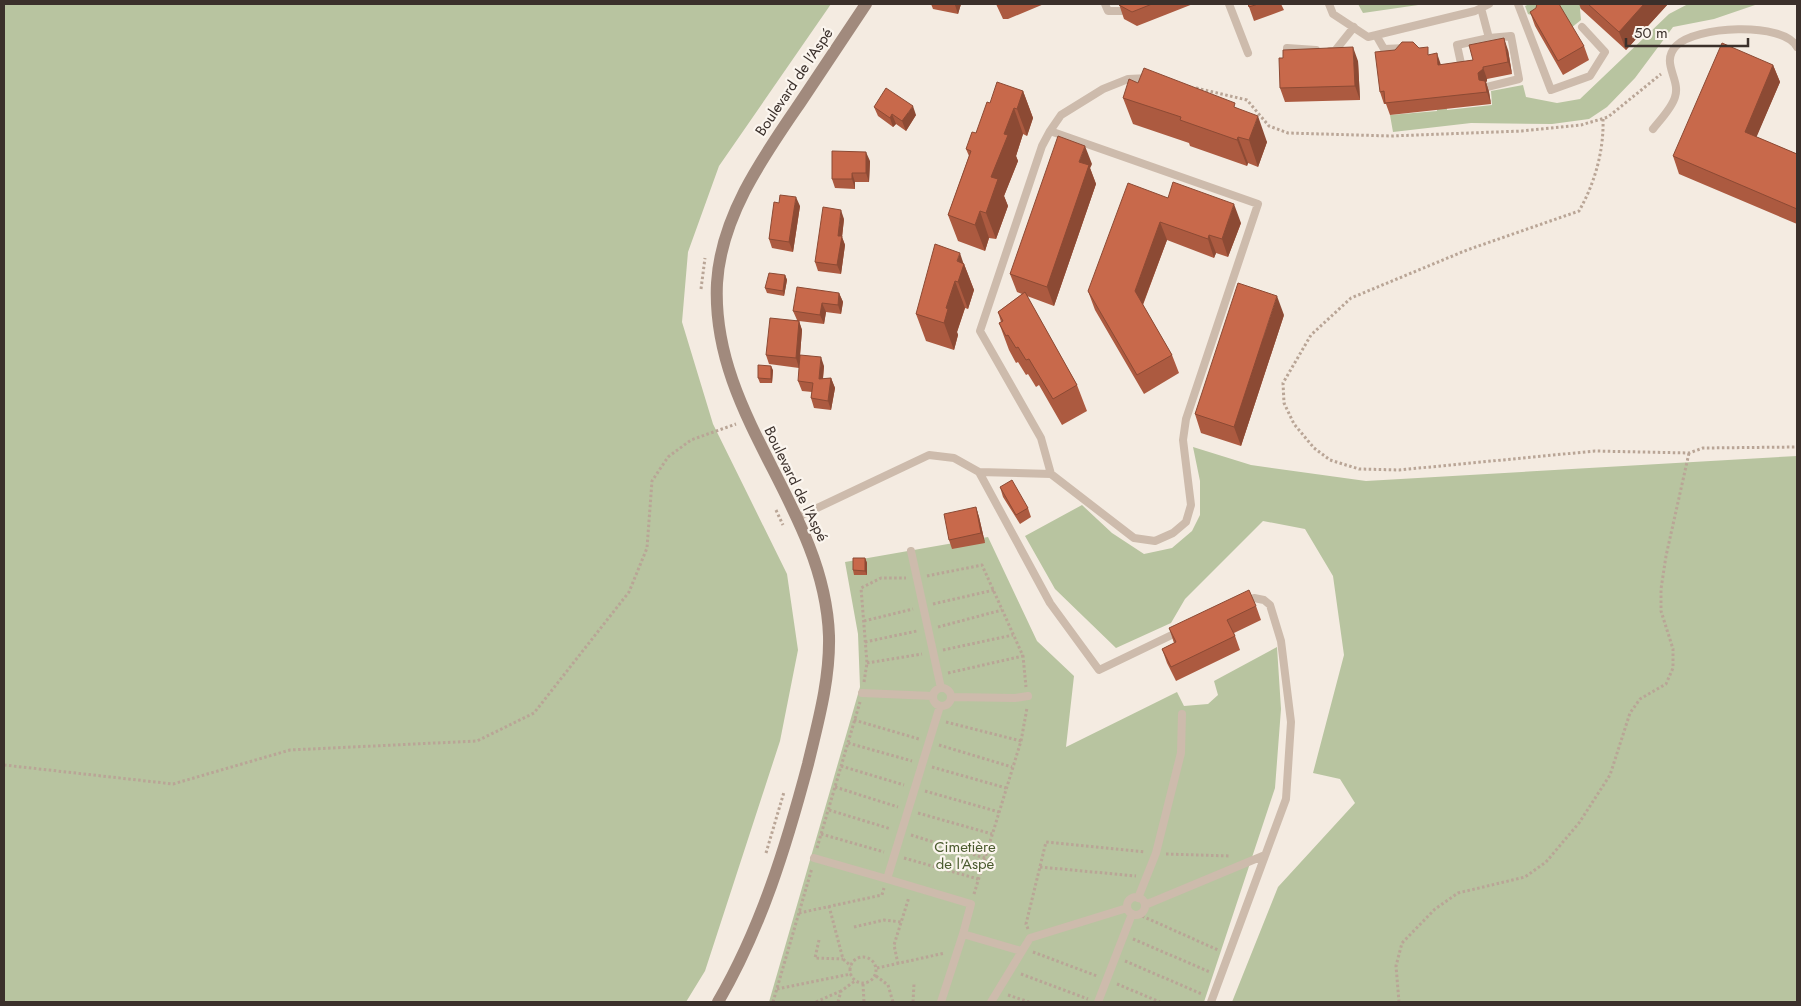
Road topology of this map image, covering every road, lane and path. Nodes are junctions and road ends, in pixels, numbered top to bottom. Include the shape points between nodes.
1 (866, 4) edge
2 (1105, 4) edge
3 (1229, 4) edge
4 (1329, 4) edge
5 (1489, 4) edge
6 (1518, 4) edge
7 (1481, 8) junction
8 (1122, 11) edge
9 (1582, 27) dead end
10 (1354, 28) junction
11 (1376, 35) junction
12 (1489, 38) junction
13 (1797, 46) edge
14 (1287, 48) edge
15 (1417, 48) edge
16 (1248, 53) dead end
17 (1669, 67) junction
18 (1462, 68) edge
19 (1151, 78) edge
20 (1190, 87) edge
21 (1487, 87) edge
22 (1603, 119) junction
23 (1653, 129) dead end
24 (1050, 131) junction
25 (707, 252) dead end
26 (702, 291) dead end
27 (730, 416) dead end
28 (735, 424) junction
29 (739, 433) dead end
30 (1797, 447) edge
31 (1690, 453) junction
32 (979, 472) junction
33 (1051, 474) junction
34 (773, 505) dead end
35 (796, 518) junction
36 (786, 532) dead end
37 (911, 551) dead end
38 (916, 578) junction
39 (1233, 606) edge
40 (1192, 626) edge
41 (1023, 656) junction
42 (938, 676) junction
43 (941, 688) junction
44 (862, 694) junction
45 (933, 696) junction
46 (1028, 696) junction
47 (951, 698) junction
48 (940, 706) junction
49 (1182, 714) dead end
50 (936, 720) junction
51 (1021, 741) junction
52 (4, 765) edge
53 (786, 783) dead end
54 (1156, 853) junction
55 (1265, 855) junction
56 (764, 858) dead end
57 (814, 858) junction
58 (1239, 865) junction
59 (1040, 867) junction
60 (1147, 877) junction
61 (887, 880) junction
62 (912, 887) junction
63 (1138, 898) junction
64 (971, 904) junction
65 (1145, 905) junction
66 (829, 906) junction
67 (1133, 912) junction
68 (799, 914) junction
69 (902, 922) junction
70 (854, 927) dead end
71 (963, 934) junction
72 (1124, 936) junction
73 (1030, 938) junction
74 (819, 940) dead end
75 (958, 950) junction
76 (1021, 951) junction
77 (1228, 954) junction
78 (1115, 957) junction
79 (843, 959) junction
80 (898, 964) junction
81 (851, 966) junction
82 (877, 968) junction
83 (1010, 970) junction
84 (851, 974) junction
85 (876, 976) junction
86 (1220, 976) junction
87 (1106, 980) junction
88 (855, 981) junction
89 (862, 984) junction
90 (914, 984) dead end
91 (777, 989) junction
92 (841, 991) junction
93 (998, 991) junction
94 (1211, 1000) edge
95 (718, 1002) edge
96 (773, 1002) edge
97 (816, 1002) edge
98 (838, 1002) edge
99 (864, 1002) edge
100 (893, 1002) edge
101 (913, 1002) edge
102 (941, 1002) edge
103 (991, 1002) edge
104 (1029, 1002) edge
105 (1098, 1002) edge
106 (1160, 1002) edge
107 (1399, 1002) edge

1 - 35 main road, Boulevard de l'Aspé via 763,158 742,196 723,245 717,283 719,330 729,376 746,420
2 - 8 lane via 1108,11
3 - 16 lane
4 - 10 lane via 1333,14
5 - 7 lane
6 - 9 lane via 1551,90 1590,76 1605,52
7 - 11 lane
7 - 12 lane
10 - 11 lane via 1368,37
10 - 14 lane via 1334,52
11 - 15 lane via 1384,49
12 - 18 lane via 1457,46
12 - 21 lane via 1511,36 1519,79
13 - 17 lane via 1794,41 1774,32 1721,31 1684,39 1670,55
17 - 22 path
17 - 23 lane via 1676,88 1675,98
19 - 24 lane via 1128,78 1103,89 1061,115
20 - 22 path via 1247,100 1270,126 1288,133 1391,136 1522,131 1581,125
22 - 31 path via 1604,141 1588,195 1579,210 1468,250 1351,298 1311,335 1283,383 1284,403 1294,424 1314,448 1330,460 1359,469 1399,470 1595,451
24 - 33 lane via 1042,146 980,331 1041,438
24 - 33 lane via 1258,204 1186,420 1183,440 1191,505 1186,522 1155,542 1134,538
25 - 26 path
27 - 28 path
28 - 29 path
28 - 52 path via 691,440 668,456 652,481 647,548 629,592 534,712 477,741 290,750 173,784
30 - 31 path via 1703,448
31 - 107 path via 1661,589 1661,611 1673,650 1673,668 1666,684 1640,699 1630,713 1610,775 1579,823 1546,862 1525,877 1458,893 1435,909 1402,942 1396,966
32 - 33 lane
32 - 35 lane via 954,458 929,455
32 - 40 lane via 1050,603 1100,670
34 - 36 path
35 - 95 main road, Boulevard de l'Aspé via 810,547 825,599 829,635 823,704 766,904 747,949
37 - 38 lane
38 - 41 path via 982,565
38 - 42 lane
38 - 44 path via 881,578 861,588 867,663
39 - 55 lane via 1254,598 1264,600 1270,605 1281,641 1291,722 1286,799
41 - 42 path
41 - 46 path
42 - 43 lane
43 - 45 lane
43 - 47 lane via 948,690
44 - 45 lane
44 - 57 path
45 - 48 lane
46 - 47 lane
46 - 51 path
47 - 48 lane
48 - 50 lane
49 - 54 lane via 1181,753
50 - 51 path
50 - 61 lane
51 - 64 path
53 - 56 path
54 - 58 path via 1232,857
54 - 59 path via 1046,842
54 - 60 lane
55 - 58 lane
55 - 77 lane
57 - 61 lane
57 - 68 path
58 - 65 lane
59 - 60 path
59 - 73 path via 1026,924
60 - 63 lane
61 - 62 lane
61 - 66 path via 882,895
62 - 64 lane
62 - 69 path
63 - 65 lane
63 - 67 lane via 1130,900
64 - 71 lane
65 - 67 lane
66 - 68 path
66 - 79 path
67 - 72 lane
67 - 73 lane
67 - 77 path
68 - 91 path
69 - 70 path via 884,920
69 - 80 path via 894,945
71 - 75 lane
71 - 76 lane
72 - 78 lane
72 - 86 path
73 - 76 lane
74 - 79 path via 815,958
75 - 80 path
75 - 102 lane
76 - 83 lane
76 - 87 path via 1029,951
77 - 86 lane
78 - 87 lane
78 - 94 path
79 - 81 path
80 - 82 path
81 - 82 path via 854,960 868,958
81 - 84 path
82 - 85 path
83 - 93 lane
83 - 105 path
84 - 88 path
84 - 91 path
85 - 89 path
85 - 100 path via 888,985
86 - 94 lane
87 - 105 lane
87 - 106 path
88 - 89 path
88 - 92 path
89 - 99 path
90 - 101 path
91 - 96 path
92 - 97 path
92 - 98 path
93 - 103 lane
93 - 104 path

